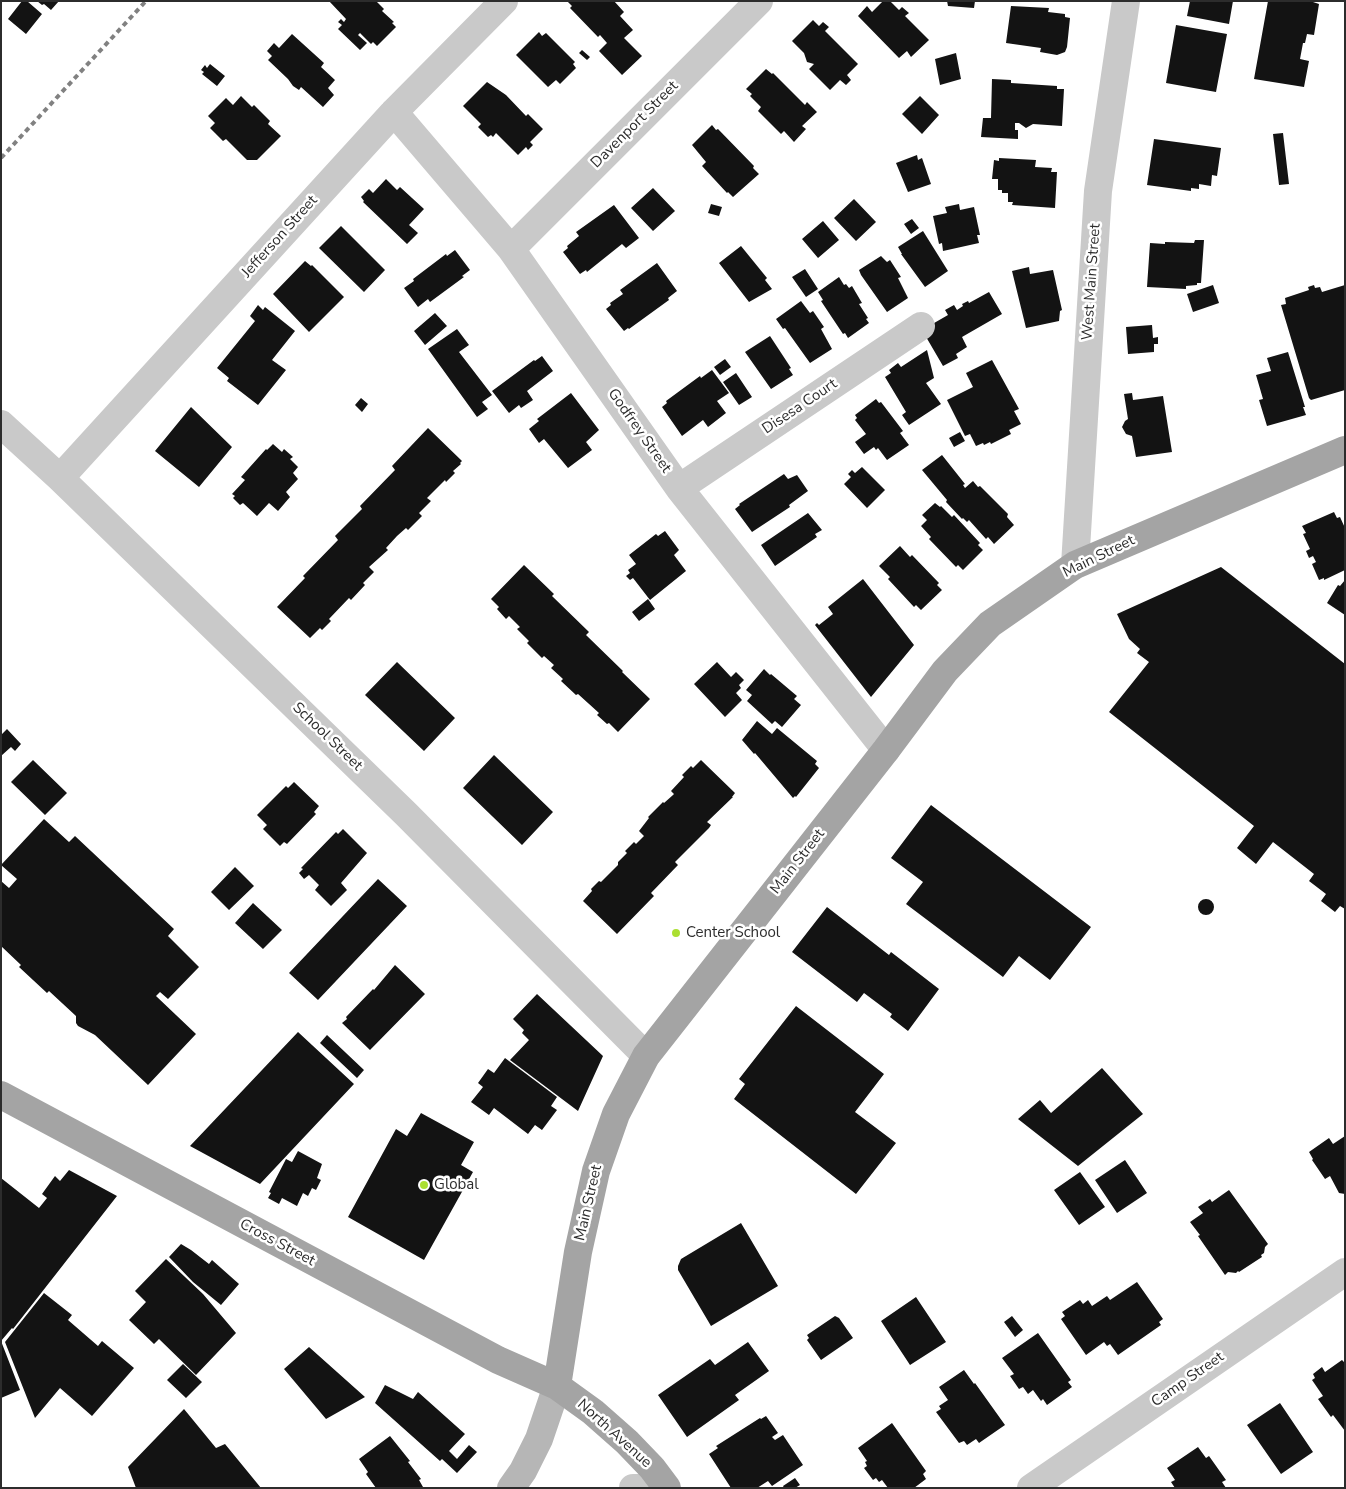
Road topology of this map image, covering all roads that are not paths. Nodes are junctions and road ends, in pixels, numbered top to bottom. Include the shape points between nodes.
1 (504, 1) edge
2 (759, 1) edge
3 (1126, 1) edge
4 (394, 112) junction
5 (511, 250) junction
6 (921, 326) dead end
7 (1, 424) edge
8 (1345, 450) edge
9 (60, 478) junction
10 (679, 488) junction
11 (1075, 565) junction
12 (886, 750) junction
13 (646, 1056) junction
14 (1, 1095) edge
15 (1345, 1272) edge
16 (557, 1386) junction
17 (511, 1488) edge
18 (633, 1488) edge
19 (641, 1488) edge
20 (667, 1488) edge
21 (1031, 1488) edge

1 - 4 street, Jefferson Street
2 - 5 street, Davenport Street
3 - 11 street, West Main Street via 1098,192
4 - 5 street, Godfrey Street
4 - 9 street, Jefferson Street
5 - 10 street, Godfrey Street
6 - 10 street, Disesa Court
7 - 9 street, School Street
8 - 11 main road, Main Street
9 - 13 street, School Street via 406,814
10 - 12 street, Godfrey Street
11 - 12 main road, Main Street via 990,624 945,671
12 - 13 main road, Main Street
13 - 16 main road, Main Street via 616,1114 596,1171 578,1252
14 - 16 main road, Cross Street via 498,1360
15 - 21 street, Camp Street
16 - 17 main road, Main Street via 539,1439
16 - 20 main road, North Avenue via 627,1442
18 - 19 street

